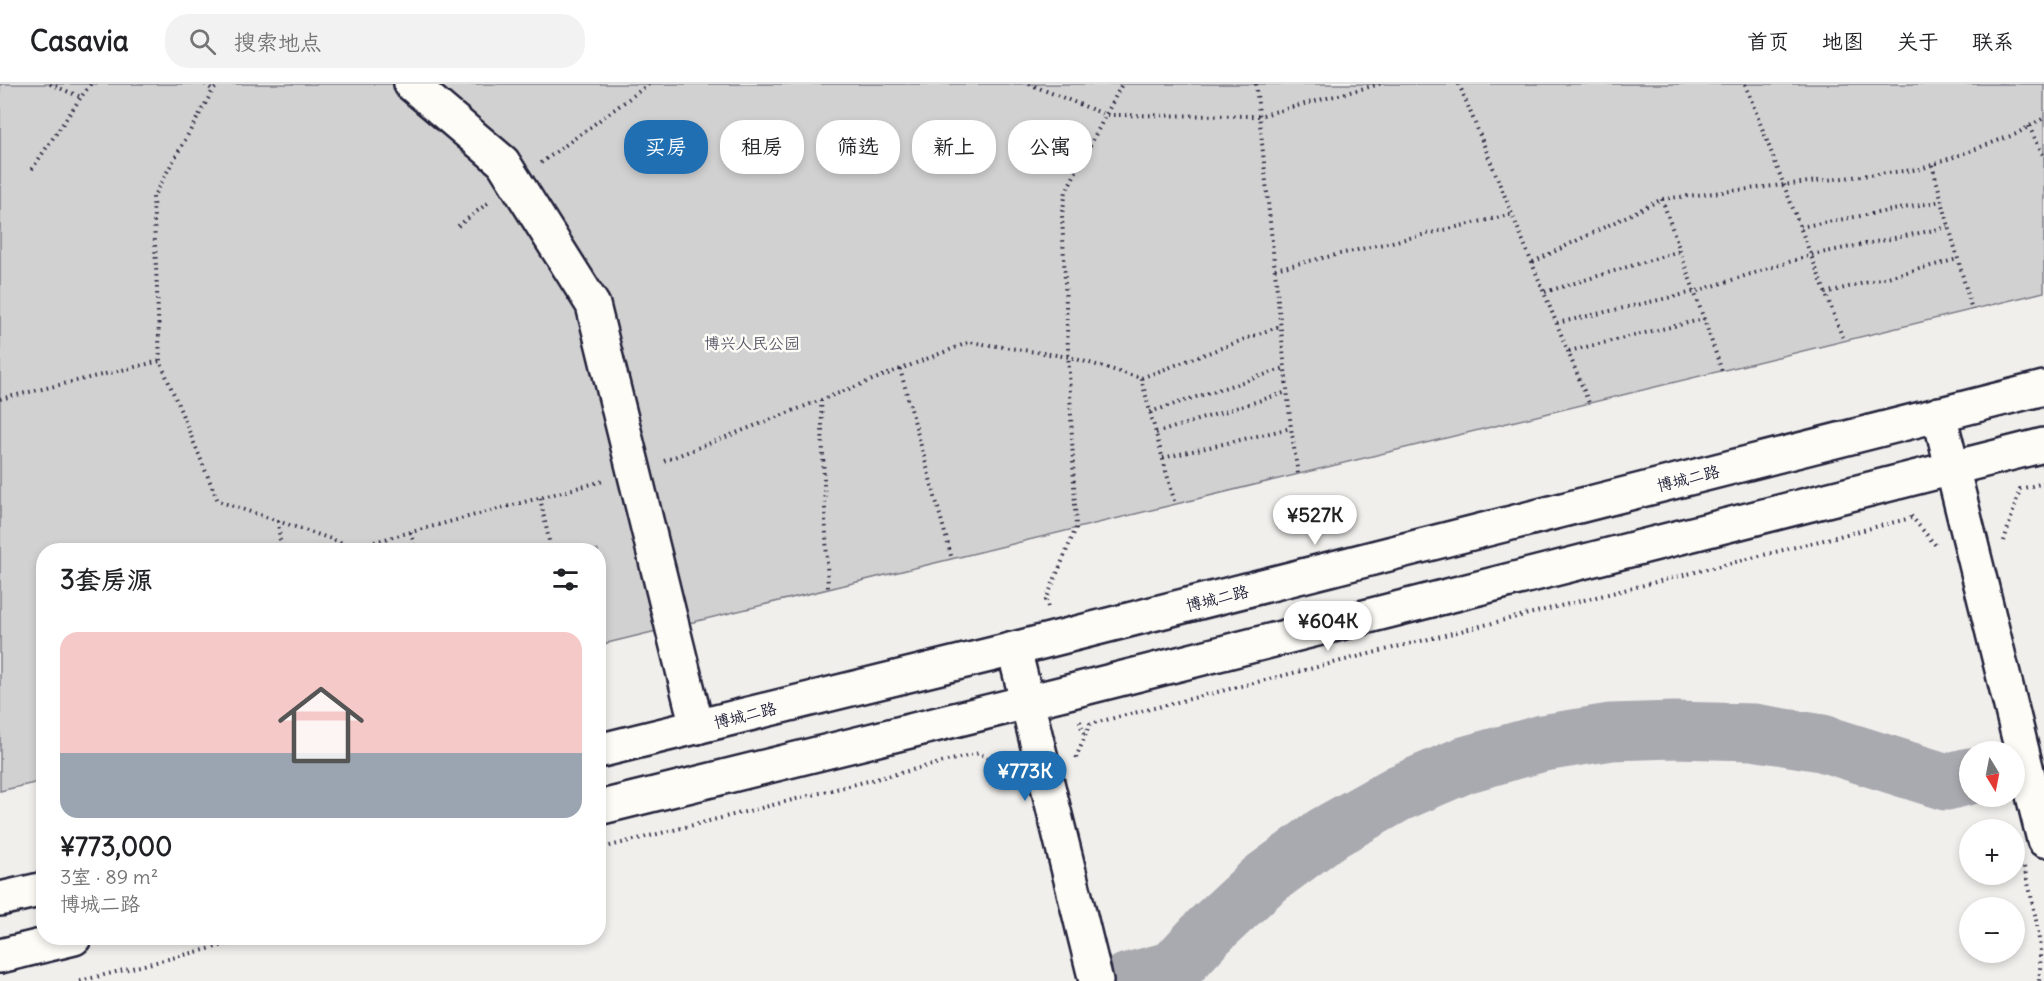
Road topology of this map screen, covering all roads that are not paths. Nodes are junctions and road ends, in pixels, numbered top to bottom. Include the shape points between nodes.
1 (411, 84) edge
2 (2044, 388) edge
3 (1939, 414) junction
4 (2044, 445) edge
5 (1952, 468) junction
6 (1014, 649) junction
7 (1027, 702) junction
8 (697, 727) junction
9 (606, 749) edge
10 (606, 806) edge
11 (2035, 841) edge
12 (36, 891) edge
13 (0, 899) edge
14 (45, 945) edge
15 (0, 956) edge
16 (1095, 981) edge

1 - 8 main road via 503,162 593,305
2 - 3 main road, 博城二路
3 - 5 main road
3 - 6 main road, 博城二路
4 - 5 main road
5 - 7 main road
5 - 11 main road via 2013,713
6 - 7 main road
6 - 8 main road, 博城二路
7 - 10 main road
7 - 16 main road
8 - 9 main road, 博城二路
12 - 13 main road
14 - 15 main road

